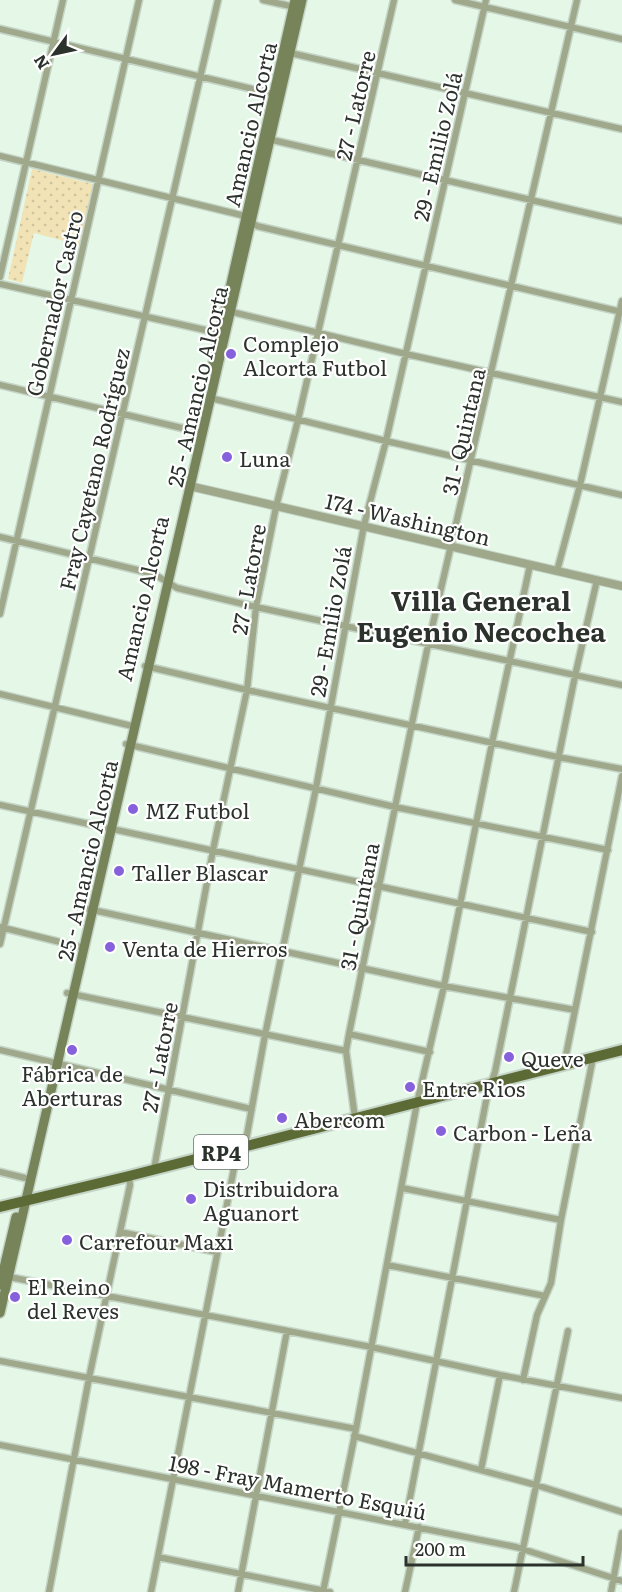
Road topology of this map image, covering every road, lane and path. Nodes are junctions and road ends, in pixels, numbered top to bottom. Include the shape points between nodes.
1 (63, 0) edge
2 (139, 0) edge
3 (218, 0) edge
4 (263, 0) edge
5 (394, 0) edge
6 (455, 0) edge
7 (578, 0) edge
8 (486, 3) edge
9 (298, 4) edge
10 (571, 27) junction
11 (0, 29) edge
12 (622, 39) edge
13 (53, 42) junction
14 (287, 52) junction
15 (125, 59) junction
16 (378, 73) junction
17 (200, 77) junction
18 (464, 92) junction
19 (278, 95) junction
20 (552, 113) junction
21 (622, 129) edge
22 (268, 139) junction
23 (0, 156) edge
24 (359, 160) junction
25 (26, 163) junction
26 (98, 180) junction
27 (445, 181) junction
28 (172, 197) junction
29 (531, 200) junction
30 (249, 221) junction
31 (622, 221) edge
32 (339, 246) junction
33 (426, 267) junction
34 (0, 277) edge
35 (0, 284) edge
36 (512, 286) junction
37 (71, 300) junction
38 (622, 301) edge
39 (228, 311) junction
40 (621, 312) edge
41 (146, 317) junction
42 (317, 333) junction
43 (223, 334) junction
44 (405, 354) junction
45 (492, 373) junction
46 (0, 385) edge
47 (49, 397) junction
48 (601, 397) junction
49 (208, 398) junction
50 (622, 402) edge
51 (122, 414) junction
52 (298, 420) junction
53 (201, 432) junction
54 (386, 441) junction
55 (471, 460) junction
56 (580, 484) junction
57 (188, 486) junction
58 (622, 495) edge
59 (276, 507) junction
60 (363, 525) junction
61 (0, 537) edge
62 (16, 541) junction
63 (452, 545) junction
64 (89, 558) junction
65 (530, 565) junction
66 (557, 571) junction
67 (597, 580) junction
68 (167, 582) junction
69 (622, 586) edge
70 (256, 607) junction
71 (0, 614) edge
72 (344, 626) junction
73 (428, 645) junction
74 (510, 662) junction
75 (147, 666) junction
76 (574, 675) junction
77 (622, 685) edge
78 (247, 690) junction
79 (0, 693) edge
80 (55, 706) junction
81 (330, 708) junction
82 (412, 724) junction
83 (133, 726) junction
84 (492, 743) junction
85 (129, 744) junction
86 (558, 757) junction
87 (230, 769) junction
88 (622, 769) edge
89 (622, 776) edge
90 (316, 788) junction
91 (0, 805) edge
92 (395, 807) junction
93 (30, 812) junction
94 (476, 824) junction
95 (109, 828) junction
96 (542, 837) junction
97 (213, 850) junction
98 (608, 850) junction
99 (300, 869) junction
100 (379, 886) junction
101 (461, 903) junction
102 (90, 909) junction
103 (527, 918) junction
104 (2, 927) edge
105 (592, 932) junction
106 (198, 933) junction
107 (0, 944) edge
108 (82, 947) junction
109 (283, 952) junction
110 (363, 969) junction
111 (444, 986) junction
112 (70, 993) junction
113 (509, 999) junction
114 (575, 1010) junction
115 (182, 1017) junction
116 (349, 1034) junction
117 (265, 1035) junction
118 (0, 1050) edge
119 (622, 1050) edge
120 (346, 1051) junction
121 (430, 1052) junction
122 (593, 1057) junction
123 (55, 1063) junction
124 (564, 1065) junction
125 (491, 1084) junction
126 (168, 1090) junction
127 (417, 1103) junction
128 (251, 1109) junction
129 (356, 1118) junction
130 (241, 1147) junction
131 (154, 1169) junction
132 (0, 1172) edge
133 (129, 1176) junction
134 (25, 1178) junction
135 (402, 1188) junction
136 (468, 1201) junction
137 (22, 1202) junction
138 (0, 1207) edge
139 (0, 1213) edge
140 (561, 1220) junction
141 (120, 1232) junction
142 (218, 1252) junction
143 (387, 1265) junction
144 (9, 1277) junction
145 (453, 1279) junction
146 (0, 1285) edge
147 (2, 1294) edge
148 (545, 1296) junction
149 (106, 1297) junction
150 (0, 1313) edge
151 (205, 1316) junction
152 (287, 1331) junction
153 (568, 1331) dead end
154 (371, 1347) junction
155 (0, 1361) edge
156 (436, 1361) junction
157 (500, 1375) junction
158 (89, 1378) junction
159 (523, 1380) junction
160 (557, 1386) junction
161 (189, 1396) junction
162 (622, 1398) edge
163 (271, 1413) junction
164 (355, 1433) junction
165 (0, 1445) edge
166 (417, 1453) junction
167 (74, 1459) junction
168 (481, 1470) junction
169 (174, 1478) junction
170 (536, 1485) junction
171 (257, 1494) junction
172 (339, 1511) junction
173 (622, 1512) edge
174 (405, 1524) junction
175 (419, 1527) junction
176 (622, 1533) edge
177 (522, 1549) junction
178 (158, 1557) junction
179 (242, 1574) junction
180 (614, 1579) junction
181 (622, 1581) edge
182 (49, 1592) edge
183 (151, 1592) edge
184 (238, 1592) edge
185 (325, 1592) edge
186 (405, 1592) edge
187 (514, 1592) edge
188 (611, 1592) edge

1 - 13 street
2 - 15 street, Gobernador Castro
3 - 17 street, Fray Cayetano Rodríguez
4 - 9 street
5 - 16 street, 27 - Latorre
6 - 8 street
7 - 10 street, 31 - Quintana
8 - 10 street
8 - 18 street, 29 - Emilio Zolá
9 - 14 main road
10 - 12 street
10 - 20 street, 31 - Quintana
11 - 13 street
13 - 15 street
13 - 25 street
14 - 16 street
14 - 19 main road
15 - 17 street
15 - 26 street, Gobernador Castro
16 - 18 street
16 - 24 street, 27 - Latorre
17 - 19 street
17 - 28 street, Fray Cayetano Rodríguez
18 - 20 street
18 - 27 street, 29 - Emilio Zolá
19 - 22 main road
20 - 21 street
20 - 29 street, 31 - Quintana
22 - 24 street
22 - 30 main road
23 - 25 street
24 - 27 street
24 - 32 street, 27 - Latorre
25 - 26 street
25 - 34 street
26 - 28 street
26 - 37 street, Gobernador Castro
27 - 29 street
27 - 33 street, 29 - Emilio Zolá
28 - 30 street via 241,215
28 - 41 street, Fray Cayetano Rodríguez
29 - 31 street
29 - 36 street, 31 - Quintana
30 - 32 street
30 - 39 main road, Amancio Alcorta
32 - 33 street
32 - 42 street, 27 - Latorre
33 - 36 street
33 - 44 street, 29 - Emilio Zolá
35 - 37 street
36 - 40 street
36 - 45 street, 31 - Quintana
37 - 41 street
37 - 47 street, Gobernador Castro
38 - 40 street
39 - 42 street
39 - 43 main road, 25 - Amancio Alcorta
40 - 48 street
41 - 43 street
41 - 51 street, Fray Cayetano Rodríguez
42 - 44 street
42 - 52 street, 27 - Latorre
43 - 49 main road, 25 - Amancio Alcorta
44 - 45 street
44 - 54 street, 29 - Emilio Zolá
45 - 48 street
45 - 55 street, 31 - Quintana
46 - 47 street
47 - 51 street
47 - 62 street, Gobernador Castro
48 - 50 street
48 - 56 street
49 - 52 street
49 - 53 main road, Amancio Alcorta
51 - 53 street
51 - 64 street, Fray Cayetano Rodríguez
52 - 54 street
52 - 59 street, 27 - Latorre
53 - 57 main road, Amancio Alcorta
54 - 55 street
54 - 60 street, 29 - Emilio Zolá
55 - 56 street
55 - 63 street, 31 - Quintana
56 - 58 street
56 - 66 street
57 - 59 street, 174 - Washington
57 - 68 main road, Amancio Alcorta
59 - 60 street, 174 - Washington
59 - 70 street, 27 - Latorre
60 - 63 street, 174 - Washington
60 - 72 street, 29 - Emilio Zolá
61 - 62 street
62 - 64 street
62 - 71 street, Gobernador Castro
63 - 65 street, 174 - Washington
63 - 73 street, 31 - Quintana
64 - 68 street via 154,574
64 - 80 street, Fray Cayetano Rodríguez
65 - 66 street, 174 - Washington
65 - 74 street
66 - 67 street, 174 - Washington
67 - 69 street, 174 - Washington
67 - 76 street
68 - 70 street via 177,588
68 - 75 main road, Amancio Alcorta
70 - 72 street
70 - 78 street, 27 - Latorre
72 - 73 street
72 - 81 street, 29 - Emilio Zolá
73 - 74 street
73 - 82 street, 31 - Quintana
74 - 76 street
74 - 84 street
75 - 78 street
75 - 83 main road, Amancio Alcorta
76 - 77 street
76 - 86 street
78 - 81 street
78 - 87 street, 27 - Latorre
79 - 80 street
80 - 83 street
80 - 93 street, Fray Cayetano Rodríguez
81 - 82 street
81 - 90 street, 29 - Emilio Zolá
82 - 84 street
82 - 92 street, 31 - Quintana
83 - 85 main road, Amancio Alcorta
84 - 86 street
84 - 94 street
85 - 87 street
85 - 95 main road, 25 - Amancio Alcorta
86 - 88 street
86 - 96 street
87 - 90 street
87 - 97 street, 27 - Latorre
89 - 98 street
90 - 92 street
90 - 99 street, 29 - Emilio Zolá
91 - 93 street
92 - 94 street
92 - 100 street, 31 - Quintana
93 - 95 street
93 - 104 street, Fray Cayetano Rodríguez
94 - 96 street
94 - 101 street
95 - 97 street
95 - 102 main road, 25 - Amancio Alcorta
96 - 98 street
96 - 103 street
97 - 99 street
97 - 106 street, 27 - Latorre
98 - 105 street
99 - 100 street
99 - 109 street, 29 - Emilio Zolá
100 - 101 street
100 - 110 street, 31 - Quintana
101 - 103 street
101 - 111 street
102 - 106 street
102 - 108 main road, 25 - Amancio Alcorta
103 - 105 street
103 - 113 street
104 - 107 street, Fray Cayetano Rodríguez
104 - 108 street
105 - 114 street
106 - 109 street
106 - 115 street, 27 - Latorre
108 - 112 main road, 25 - Amancio Alcorta
109 - 110 street
109 - 117 street, 29 - Emilio Zolá
110 - 111 street
110 - 116 street, 31 - Quintana
111 - 113 street
111 - 121 street
112 - 115 street
112 - 123 main road, 25 - Amancio Alcorta
113 - 114 street
113 - 125 street
114 - 124 street
115 - 117 street
115 - 126 street, 27 - Latorre
116 - 120 street, 31 - Quintana
116 - 121 street
117 - 120 street
117 - 128 street, 29 - Emilio Zolá
118 - 123 street
119 - 122 main road, RP4
120 - 129 street, 31 - Quintana
121 - 127 street
122 - 124 main road, RP4
122 - 140 street
123 - 126 street
123 - 134 main road
123 - 137 main road, 25 - Amancio Alcorta
124 - 125 main road, RP4
125 - 127 main road, RP4
125 - 136 street
126 - 128 street
126 - 131 street, 27 - Latorre
127 - 129 main road, RP4
127 - 135 street
128 - 130 street, 29 - Emilio Zolá
129 - 130 main road, RP4
130 - 131 main road, RP4
130 - 142 street, 29 - Emilio Zolá
131 - 133 main road, RP4
132 - 134 street
133 - 137 main road, RP4
133 - 141 street
134 - 137 main road
135 - 136 street
135 - 143 street
136 - 140 street
136 - 145 street
137 - 138 main road, RP4
137 - 139 main road, RP4
137 - 144 main road
137 - 146 main road
140 - 148 street via 551,1283
141 - 142 street
141 - 149 street
142 - 151 street, 29 - Emilio Zolá
143 - 145 street
143 - 154 street
144 - 147 main road
144 - 149 street
145 - 148 street
145 - 156 street
147 - 150 main road
148 - 159 street
149 - 151 street
149 - 158 street
151 - 152 street
151 - 161 street, 29 - Emilio Zolá
152 - 154 street
152 - 163 street
153 - 160 street
154 - 156 street
154 - 164 street
155 - 158 street
156 - 157 street
156 - 166 street
157 - 159 street
157 - 168 street
158 - 161 street
158 - 167 street
159 - 160 street
160 - 162 street
160 - 170 street
161 - 163 street
161 - 169 street, 29 - Emilio Zolá
163 - 164 street
163 - 171 street
164 - 166 street
164 - 172 street
165 - 167 street, 198 - Fray Mamerto Esquiú
166 - 168 street
166 - 174 street
167 - 169 street, 198 - Fray Mamerto Esquiú
167 - 182 street
168 - 170 street
169 - 171 street, 198 - Fray Mamerto Esquiú
169 - 178 street, 29 - Emilio Zolá
170 - 173 street
170 - 177 street
171 - 172 street, 198 - Fray Mamerto Esquiú
171 - 179 street
172 - 174 street, 198 - Fray Mamerto Esquiú
172 - 185 street
174 - 175 street, 198 - Fray Mamerto Esquiú
175 - 177 street, 198 - Fray Mamerto Esquiú
175 - 186 street
176 - 180 street
177 - 180 street, 198 - Fray Mamerto Esquiú
177 - 187 street
178 - 179 street
178 - 183 street, 29 - Emilio Zolá
179 - 184 street
179 - 185 street
180 - 181 street, 198 - Fray Mamerto Esquiú
180 - 188 street

